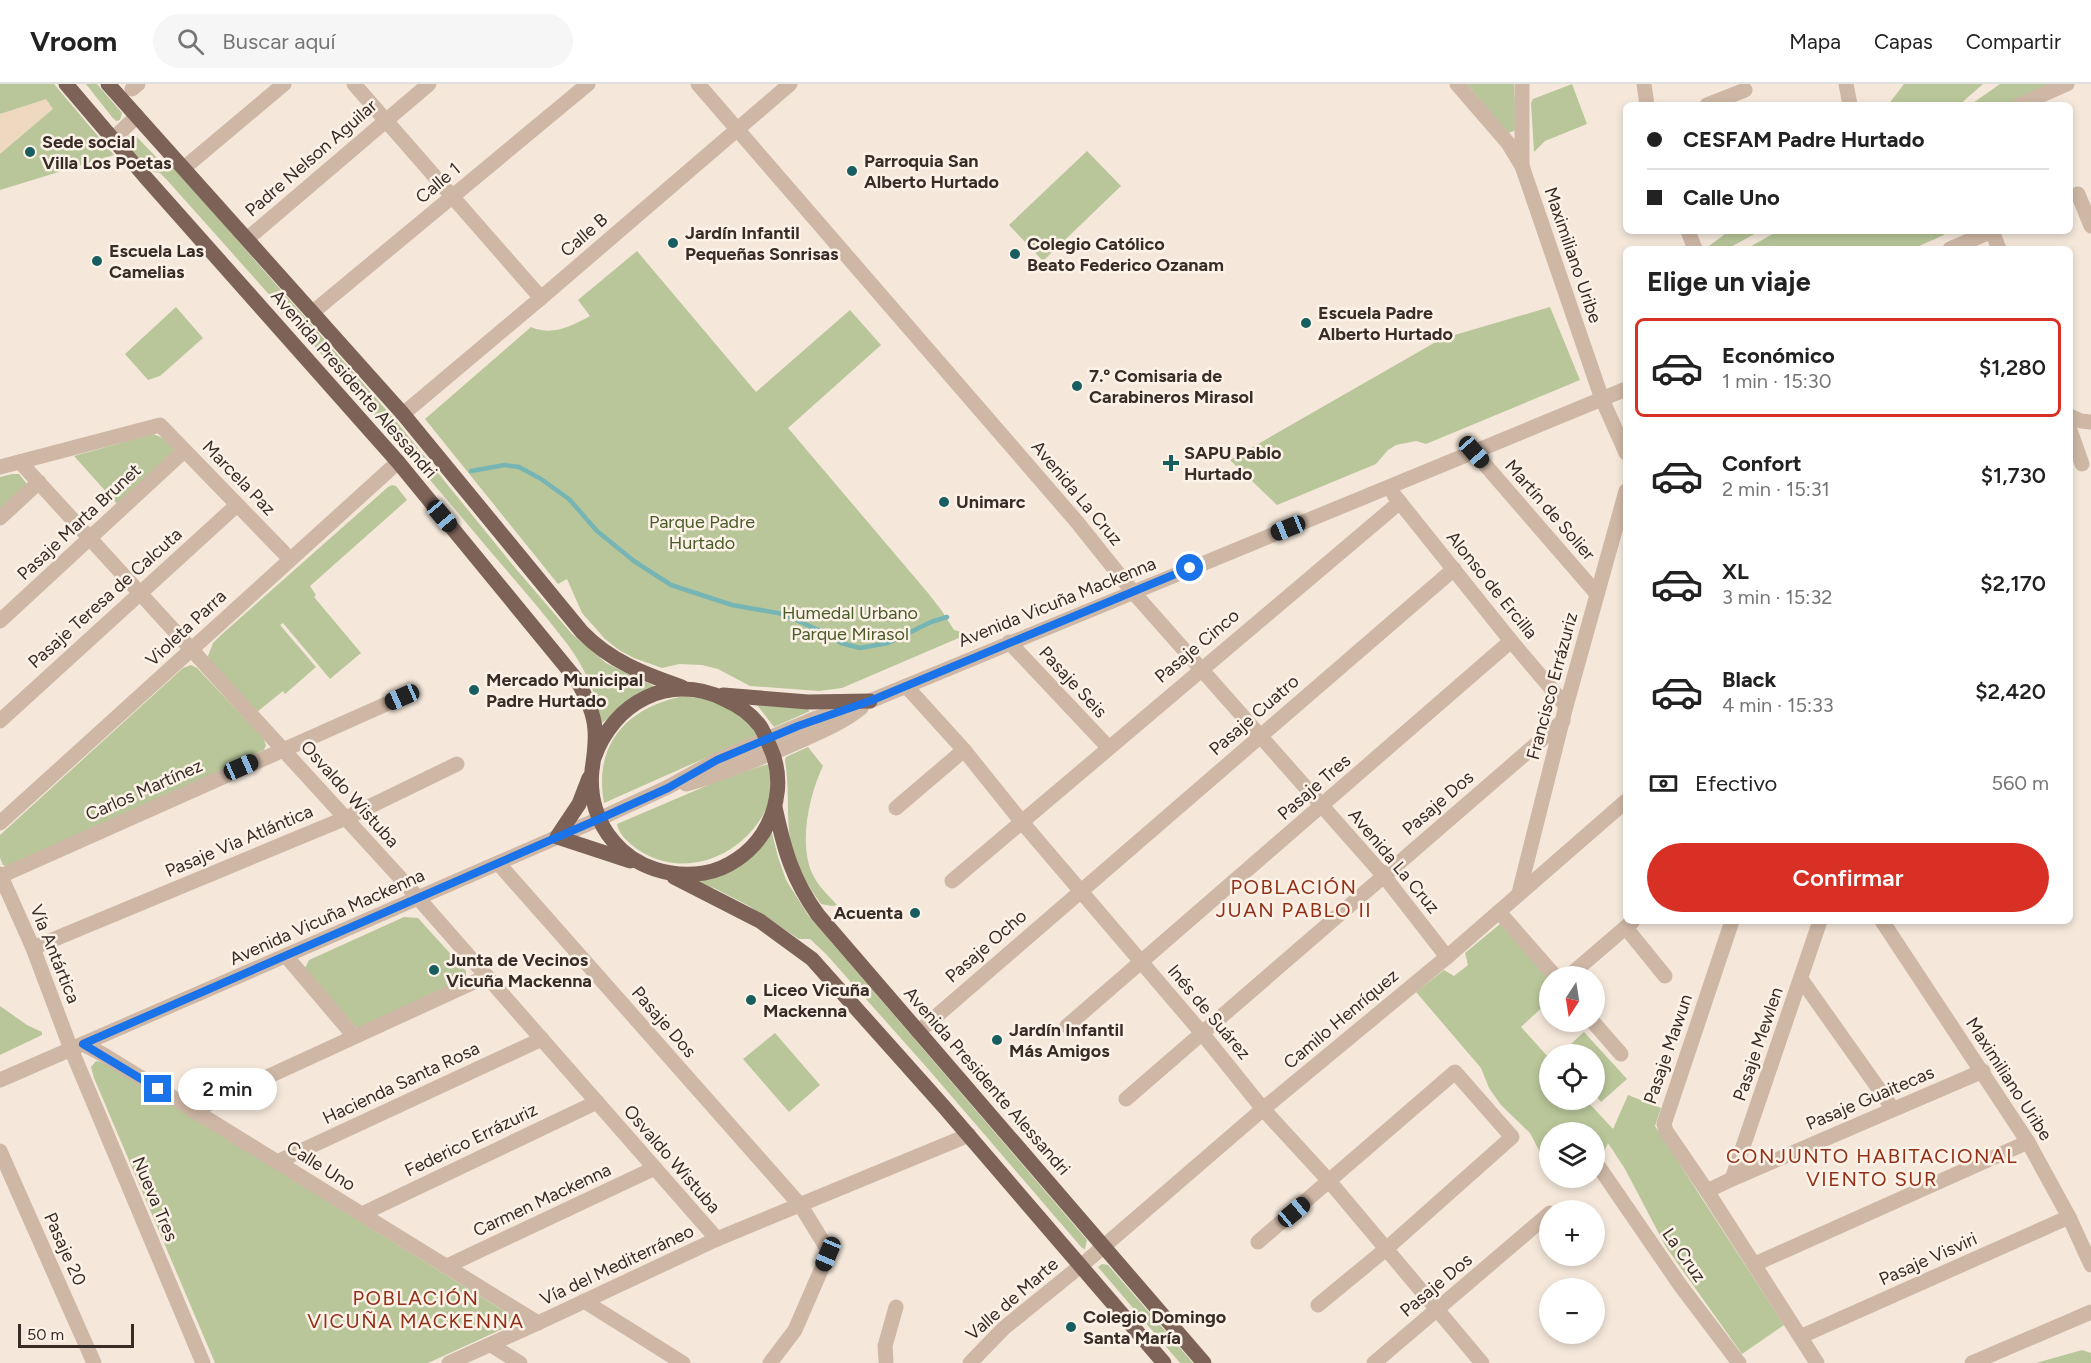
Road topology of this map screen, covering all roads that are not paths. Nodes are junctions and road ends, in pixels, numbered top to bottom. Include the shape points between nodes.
1 (66, 84) edge
2 (108, 84) edge
3 (284, 84) edge
4 (354, 84) edge
5 (429, 84) edge
6 (588, 84) edge
7 (698, 84) edge
8 (790, 84) edge
9 (1457, 84) edge
10 (1522, 84) edge
11 (1644, 84) edge
12 (1846, 84) edge
13 (2067, 84) edge
14 (1745, 90) dead end
15 (1647, 102) edge
16 (1715, 102) edge
17 (1850, 102) edge
18 (2026, 102) edge
19 (137, 116) junction
20 (385, 120) junction
21 (737, 128) junction
22 (113, 139) junction
23 (1522, 166) junction
24 (183, 168) junction
25 (2080, 193) edge
26 (453, 196) junction
27 (2091, 226) edge
28 (1985, 234) edge
29 (247, 239) junction
30 (1957, 246) edge
31 (541, 298) junction
32 (313, 312) junction
33 (1623, 390) edge
34 (1602, 399) junction
35 (403, 414) junction
36 (2073, 417) edge
37 (2091, 422) edge
38 (2073, 438) edge
39 (1623, 446) edge
40 (184, 451) junction
41 (1474, 452) junction
42 (20, 462) junction
43 (398, 462) junction
44 (2082, 464) dead end
45 (0, 467) edge
46 (39, 482) junction
47 (1388, 487) junction
48 (1400, 501) junction
49 (1623, 502) edge
50 (237, 505) junction
51 (0, 518) edge
52 (91, 539) junction
53 (290, 559) junction
54 (1454, 569) junction
55 (140, 592) junction
56 (1133, 592) junction
57 (1597, 594) junction
58 (0, 621) edge
59 (1511, 641) junction
60 (1009, 642) junction
61 (192, 649) junction
62 (1201, 668) junction
63 (906, 686) junction
64 (690, 690) junction
65 (716, 695) junction
66 (402, 697) dead end
67 (870, 701) junction
68 (1564, 714) junction
69 (0, 721) edge
70 (1260, 736) junction
71 (770, 746) junction
72 (1107, 747) junction
73 (283, 749) junction
74 (964, 750) junction
75 (458, 764) dead end
76 (593, 765) junction
77 (1623, 804) edge
78 (1322, 806) junction
79 (775, 807) junction
80 (896, 808) dead end
81 (346, 818) junction
82 (599, 819) junction
83 (1021, 821) junction
84 (0, 823) edge
85 (557, 837) junction
86 (498, 863) junction
87 (641, 864) junction
88 (663, 872) junction
89 (1, 875) edge
90 (1384, 876) junction
91 (952, 881) dead end
92 (1080, 890) junction
93 (1519, 893) junction
94 (418, 898) junction
95 (1499, 912) junction
96 (1629, 924) edge
97 (1731, 924) edge
98 (1819, 924) edge
99 (1884, 924) edge
100 (33, 948) junction
101 (286, 956) junction
102 (1447, 957) junction
103 (1141, 962) junction
104 (1546, 966) edge
105 (1581, 966) edge
106 (487, 976) junction
107 (1665, 976) dead end
108 (1801, 979) junction
109 (1066, 1026) dead end
110 (918, 1032) junction
111 (1202, 1032) junction
112 (1602, 1032) edge
113 (354, 1036) junction
114 (542, 1039) junction
115 (77, 1047) junction
116 (1621, 1054) dead end
117 (1983, 1071) junction
118 (0, 1080) edge
119 (1126, 1099) dead end
120 (597, 1101) junction
121 (1263, 1109) junction
122 (1893, 1109) junction
123 (193, 1111) junction
124 (969, 1136) junction
125 (2028, 1142) junction
126 (0, 1151) edge
127 (277, 1162) junction
128 (655, 1168) junction
129 (1605, 1176) edge
130 (1732, 1179) junction
131 (1330, 1182) junction
132 (1707, 1191) junction
133 (801, 1206) junction
134 (362, 1214) junction
135 (2069, 1217) junction
136 (1539, 1222) edge
137 (717, 1239) junction
138 (1258, 1242) dead end
139 (1104, 1245) junction
140 (1386, 1249) junction
141 (1755, 1264) junction
142 (1080, 1265) junction
143 (2091, 1265) edge
144 (447, 1266) junction
145 (585, 1301) junction
146 (1318, 1305) dead end
147 (896, 1307) dead end
148 (1437, 1310) junction
149 (2091, 1312) edge
150 (538, 1323) junction
151 (1802, 1336) junction
152 (491, 1345) junction
153 (889, 1362) edge
154 (94, 1363) edge
155 (203, 1363) edge
156 (449, 1363) edge
157 (520, 1363) edge
158 (683, 1363) edge
159 (770, 1363) edge
160 (970, 1363) edge
161 (1164, 1363) edge
162 (1204, 1363) edge
163 (1374, 1363) edge
164 (1482, 1363) edge
165 (1739, 1363) edge
166 (1817, 1363) edge
167 (1972, 1363) edge

1 - 22 main road, Avenida Presidente Alessandri
2 - 19 main road, Avenida Presidente Alessandri
3 - 24 street
4 - 20 street
5 - 20 street, Padre Nelson Aguilar
6 - 26 street, Calle 1
7 - 21 street, Avenida La Cruz
8 - 21 street, Calle B
9 - 23 street, Maximiliano Uribe via 1508,143
10 - 23 street
11 - 15 street
12 - 17 street
13 - 18 street
14 - 16 street
19 - 22 street
19 - 24 main road, Avenida Presidente Alessandri
20 - 26 street
20 - 29 street, Padre Nelson Aguilar
21 - 31 street, Calle B
21 - 56 street, Avenida La Cruz
22 - 43 main road, Avenida Presidente Alessandri
23 - 34 street, Maximiliano Uribe
24 - 29 main road, Avenida Presidente Alessandri
25 - 27 street
26 - 31 street
26 - 32 street, Calle 1
28 - 30 street
29 - 32 main road, Avenida Presidente Alessandri
31 - 35 street, Calle B
32 - 35 main road, Avenida Presidente Alessandri
33 - 34 street, Avenida Vicuña Mackenna
34 - 39 street, Maximiliano Uribe
34 - 41 street, Avenida Vicuña Mackenna
35 - 64 main road, Avenida Presidente Alessandri via 591,641 628,667
36 - 37 street
38 - 44 street
40 - 42 street, Marcela Paz via 160,425
40 - 50 street, Marcela Paz
40 - 52 street, Pasaje Marta Brunet
41 - 47 street, Avenida Vicuña Mackenna
41 - 57 street, Martín de Solier
42 - 45 street
42 - 46 street, Osvaldo Wistuba
43 - 53 street, Violeta Parra
43 - 76 main road, Avenida Presidente Alessandri via 576,679 594,722
46 - 51 street
46 - 52 street, Osvaldo Wistuba
47 - 48 street, Alonso de Ercilla
47 - 56 street, Avenida Vicuña Mackenna
48 - 54 street, Alonso de Ercilla
48 - 62 street, Pasaje Cinco
49 - 57 street, Francisco Errázuriz
50 - 53 street, Marcela Paz
50 - 55 street, Pasaje Teresa de Calcuta
52 - 55 street, Osvaldo Wistuba
52 - 58 street, Pasaje Marta Brunet
53 - 61 street, Violeta Parra
54 - 59 street, Alonso de Ercilla
54 - 70 street, Pasaje Cuatro
55 - 61 street, Osvaldo Wistuba
55 - 69 street, Pasaje Teresa de Calcuta
56 - 60 street, Avenida Vicuña Mackenna
56 - 62 street, Avenida La Cruz
57 - 68 street, Francisco Errázuriz
59 - 68 street, Alonso de Ercilla
59 - 78 street, Pasaje Tres
60 - 63 street, Avenida Vicuña Mackenna
60 - 72 street, Pasaje Seis
61 - 73 street, Osvaldo Wistuba
61 - 84 street, Violeta Parra
62 - 70 street, Avenida La Cruz
62 - 72 street, Pasaje Cinco
63 - 67 street, Avenida Vicuña Mackenna
63 - 74 street, Inés de Suárez
64 - 65 main road, Avenida Presidente Alessandri
64 - 76 main road, Avenida Presidente Alessandri via 662,691 624,711 606,732
65 - 67 main road via 808,702
65 - 71 main road, Avenida Presidente Alessandri via 748,714 760,726
66 - 73 street, Carlos Martínez
67 - 71 street, Avenida Vicuña Mackenna via 814,719
68 - 90 street, Pasaje Dos
68 - 93 street, Francisco Errázuriz
70 - 78 street, Avenida La Cruz
70 - 92 street, Pasaje Cuatro
71 - 79 main road, Avenida Presidente Alessandri via 778,778
71 - 82 street, Avenida Vicuña Mackenna via 718,775 668,788
72 - 83 street, Pasaje Cinco
73 - 81 street, Osvaldo Wistuba
73 - 89 street, Carlos Martínez
74 - 80 street
74 - 83 street, Inés de Suárez
75 - 81 street, Pasaje Via Atlántica
76 - 82 main road, Avenida Presidente Alessandri via 593,800
76 - 85 main road via 579,804
77 - 93 street, Camilo Henríquez
78 - 90 street, Avenida La Cruz
78 - 103 street, Pasaje Tres
79 - 88 main road, Avenida Presidente Alessandri via 757,841 726,866 688,875
79 - 110 main road, Avenida Presidente Alessandri via 789,867 808,902
81 - 94 street, Osvaldo Wistuba
81 - 100 street, Pasaje Via Atlántica
82 - 85 street, Avenida Vicuña Mackenna
82 - 87 main road, Avenida Presidente Alessandri via 620,849
83 - 91 street, Pasaje Cinco
83 - 92 street, Inés de Suárez
85 - 86 street, Avenida Vicuña Mackenna
85 - 87 main road
86 - 94 street, Avenida Vicuña Mackenna
86 - 133 street, Pasaje Dos
87 - 88 main road, Avenida Presidente Alessandri
88 - 124 main road, Avenida Presidente Alessandri via 748,914 805,953
89 - 100 street, Vía Antártica
90 - 102 street, Avenida La Cruz
90 - 111 street, Pasaje Dos
92 - 103 street, Inés de Suárez
92 - 110 street, Pasaje Ocho
93 - 95 street, Camilo Henríquez
94 - 101 street, Avenida Vicuña Mackenna
94 - 106 street, Osvaldo Wistuba
95 - 102 street, Camilo Henríquez
95 - 104 street
96 - 105 street
96 - 107 street
97 - 132 street, Pasaje Mawun via 1664,1124
98 - 108 street, Pasaje Mewlen
99 - 117 street, Maximiliano Uribe
100 - 115 street, Vía Antártica
101 - 113 street
101 - 115 street, Avenida Vicuña Mackenna
102 - 121 street, Camilo Henríquez
103 - 109 street, Pasaje Tres
103 - 111 street, Inés de Suárez
106 - 113 street
106 - 114 street, Osvaldo Wistuba
108 - 122 street
108 - 130 street, Pasaje Mewlen
110 - 139 main road, Avenida Presidente Alessandri
111 - 119 street
111 - 121 street, Inés de Suárez
112 - 116 street
113 - 123 street
114 - 120 street, Osvaldo Wistuba
114 - 127 street, Hacienda Santa Rosa
115 - 118 street, Avenida Vicuña Mackenna
115 - 123 street, Calle Uno
115 - 155 street, Nueva Tres
117 - 122 street, Pasaje Guaitecas
117 - 125 street, Maximiliano Uribe
120 - 128 street, Osvaldo Wistuba
120 - 134 street, Federico Errázuriz
121 - 131 street, Inés de Suárez
121 - 139 street, Camilo Henríquez
122 - 130 street, Pasaje Guaitecas
123 - 127 street, Calle Uno
124 - 133 street, Vía del Mediterráneo
124 - 142 main road, Avenida Presidente Alessandri
125 - 135 street, Maximiliano Uribe
125 - 141 street
126 - 154 street, Pasaje 20
127 - 134 street, Calle Uno
128 - 137 street, Osvaldo Wistuba
128 - 144 street, Carmen Mackenna
129 - 165 street, La Cruz
130 - 132 street, Pasaje Guaitecas
131 - 138 street
131 - 140 street, Inés de Suárez
131 - 140 street via 1455,1071 1512,1137
132 - 141 street, Pasaje Mawun
133 - 137 street, Vía del Mediterráneo
133 - 159 street, Pasaje Dos via 828,1254 795,1330
134 - 144 street, Calle Uno
135 - 143 street, Maximiliano Uribe
135 - 151 street, Pasaje Visviri
136 - 148 street, Pasaje Dos
137 - 145 street, Vía del Mediterráneo
139 - 142 street, Camilo Henríquez
139 - 162 main road, Avenida Presidente Alessandri
140 - 146 street
140 - 148 street, Inés de Suárez
141 - 151 street, Pasaje Mawun
142 - 160 street, Valle de Marte via 1004,1328
142 - 161 main road, Avenida Presidente Alessandri
144 - 150 street, Calle Uno
145 - 150 street, Vía del Mediterráneo
145 - 158 street
147 - 153 street via 885,1346
148 - 163 street, Pasaje Dos
148 - 164 street, Inés de Suárez
149 - 167 street
150 - 152 street, Vía del Mediterráneo
151 - 166 street, Pasaje Mawun
152 - 156 street, Vía del Mediterráneo
152 - 157 street

